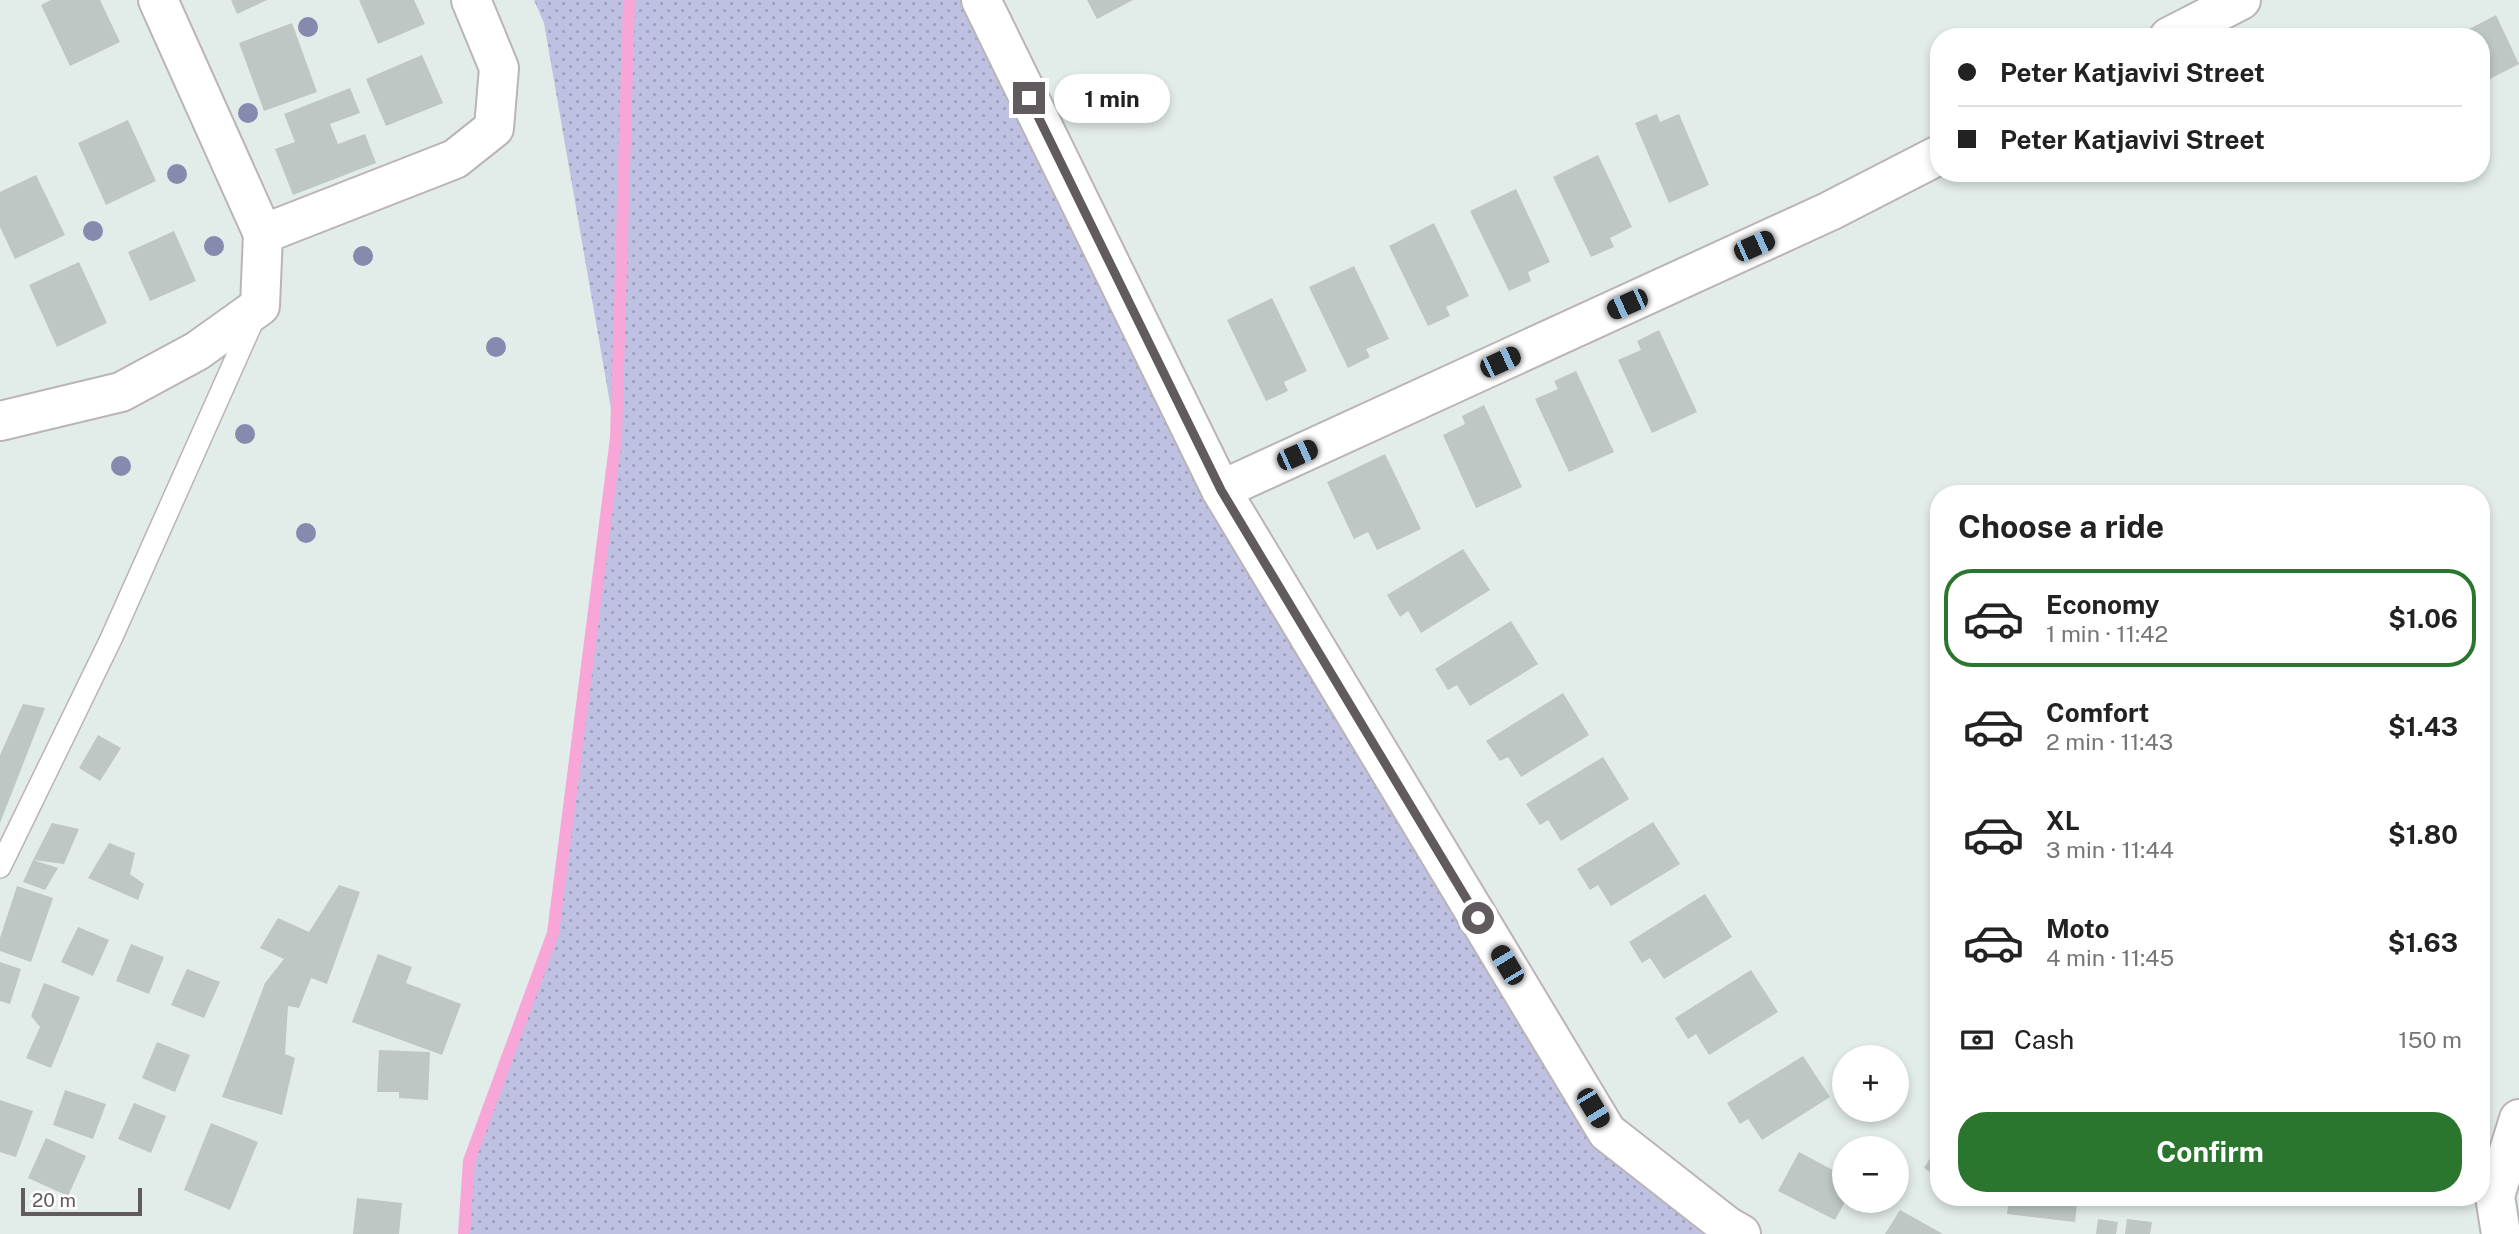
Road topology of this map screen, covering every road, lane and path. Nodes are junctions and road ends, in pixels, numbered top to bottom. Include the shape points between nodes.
1 (158, 0) edge
2 (471, 0) edge
3 (981, 0) edge
4 (2241, 0) edge
5 (2187, 28) edge
6 (1930, 160) edge
7 (263, 234) junction
8 (260, 306) junction
9 (0, 421) edge
10 (1221, 490) junction
11 (0, 867) edge
12 (2519, 1119) edge
13 (1741, 1234) edge
14 (2501, 1234) edge

1 - 7 street
2 - 7 street via 499,68 494,128 455,159
3 - 10 street
4 - 5 street
6 - 10 street via 1830,211
7 - 8 street
8 - 9 street via 197,351 121,392
8 - 11 lane via 111,639
10 - 13 street via 1607,1132
12 - 14 street via 2495,1196

